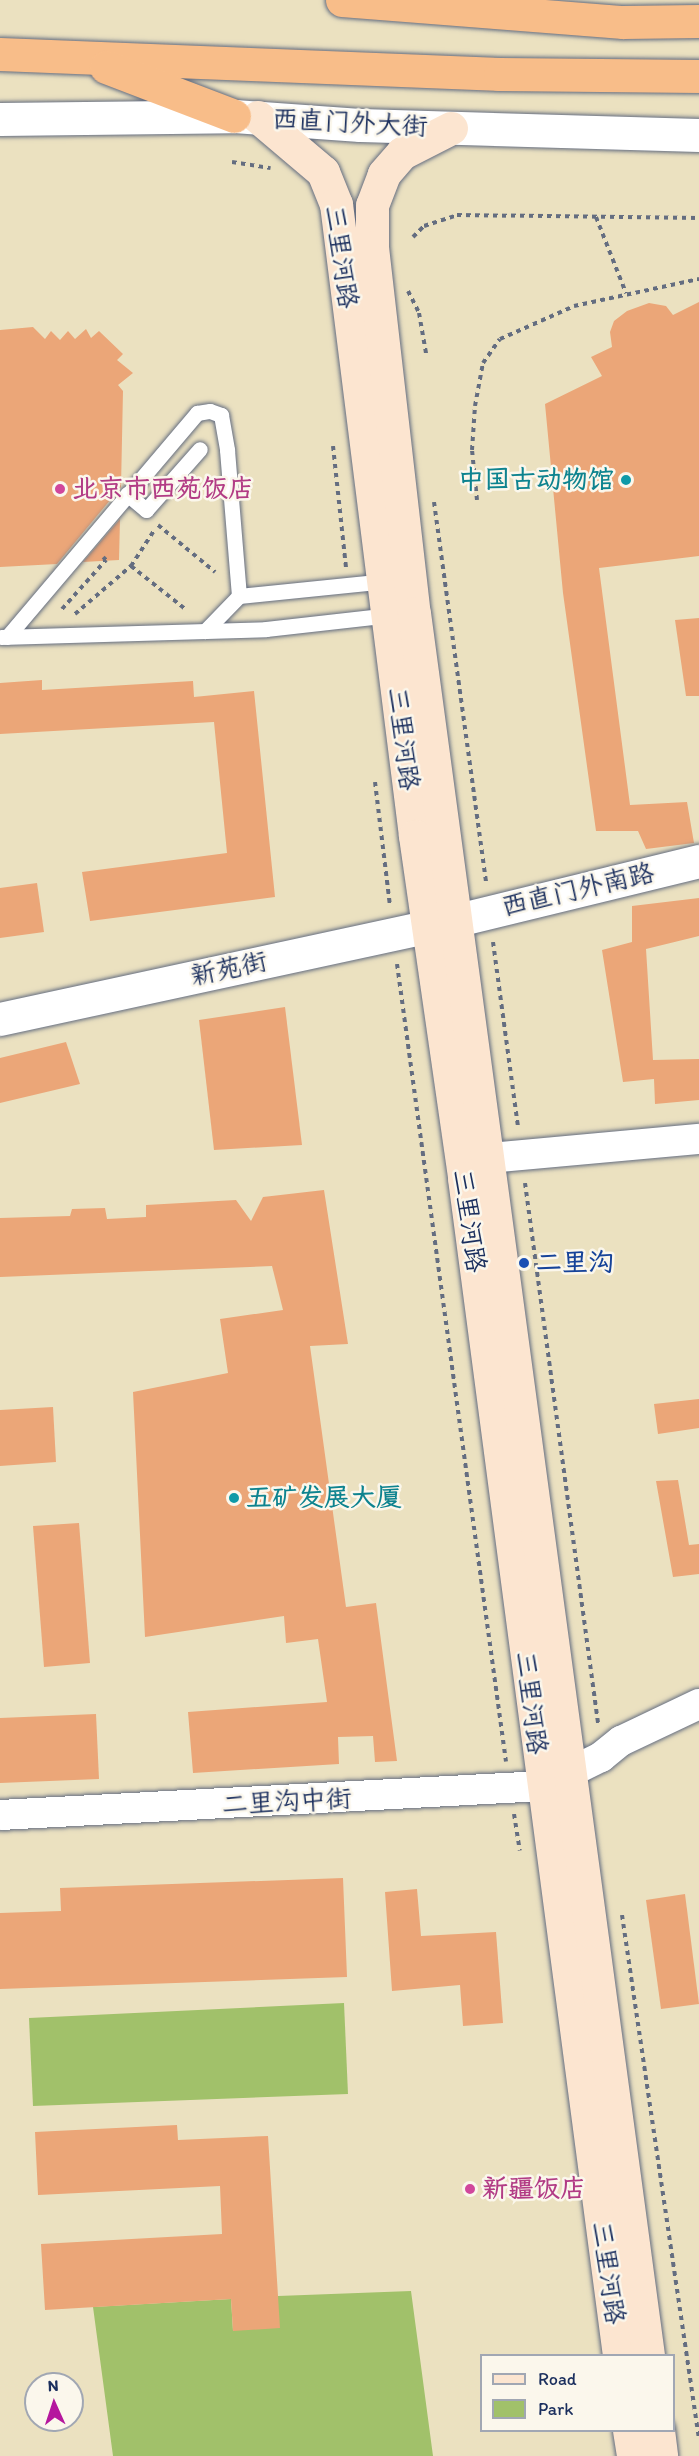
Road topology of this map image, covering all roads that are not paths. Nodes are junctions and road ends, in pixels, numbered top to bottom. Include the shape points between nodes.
1 (342, 0) edge
2 (699, 21) edge
3 (0, 54) edge
4 (79, 57) junction
5 (699, 76) edge
6 (246, 116) junction
7 (0, 119) edge
8 (451, 128) junction
9 (699, 135) edge
10 (200, 449) dead end
11 (128, 494) junction
12 (396, 579) junction
13 (239, 596) junction
14 (400, 614) junction
15 (205, 631) junction
16 (3, 637) edge
17 (699, 861) edge
18 (442, 923) junction
19 (0, 1019) edge
20 (699, 1139) edge
21 (489, 1158) junction
22 (699, 1704) edge
23 (556, 1780) junction
24 (0, 1815) edge
25 (620, 2354) edge
26 (648, 2354) edge
27 (630, 2432) edge
28 (658, 2432) edge
29 (633, 2456) edge
30 (661, 2456) edge

1 - 2 highway via 623,22
3 - 4 highway, 西直门外大街
4 - 5 highway, 西直门外大街 via 500,74
4 - 6 highway
6 - 7 street, 西直门外大街
6 - 8 street, 西直门外大街
6 - 12 main road, 三里河路 via 323,172 336,204
8 - 9 street, 西直门外大街
8 - 12 main road, 三里河路 via 402,153 384,174 372,205
10 - 11 lane via 146,510
11 - 13 lane via 197,413 221,415
11 - 16 lane
12 - 13 lane
12 - 14 main road, 三里河路
13 - 15 lane
14 - 15 lane via 266,629
14 - 18 main road, 三里河路
15 - 16 lane
17 - 18 street, 西直门外南路
18 - 19 street, 新苑街
18 - 21 main road, 三里河路
18 - 23 main road, 三里河路 via 464,1178
20 - 21 street
21 - 23 main road, 三里河路
22 - 23 street via 621,1741 601,1757
23 - 24 street, 二里沟中街 via 510,1788
23 - 25 main road, 三里河路
23 - 26 main road, 三里河路
27 - 29 main road
28 - 30 main road

